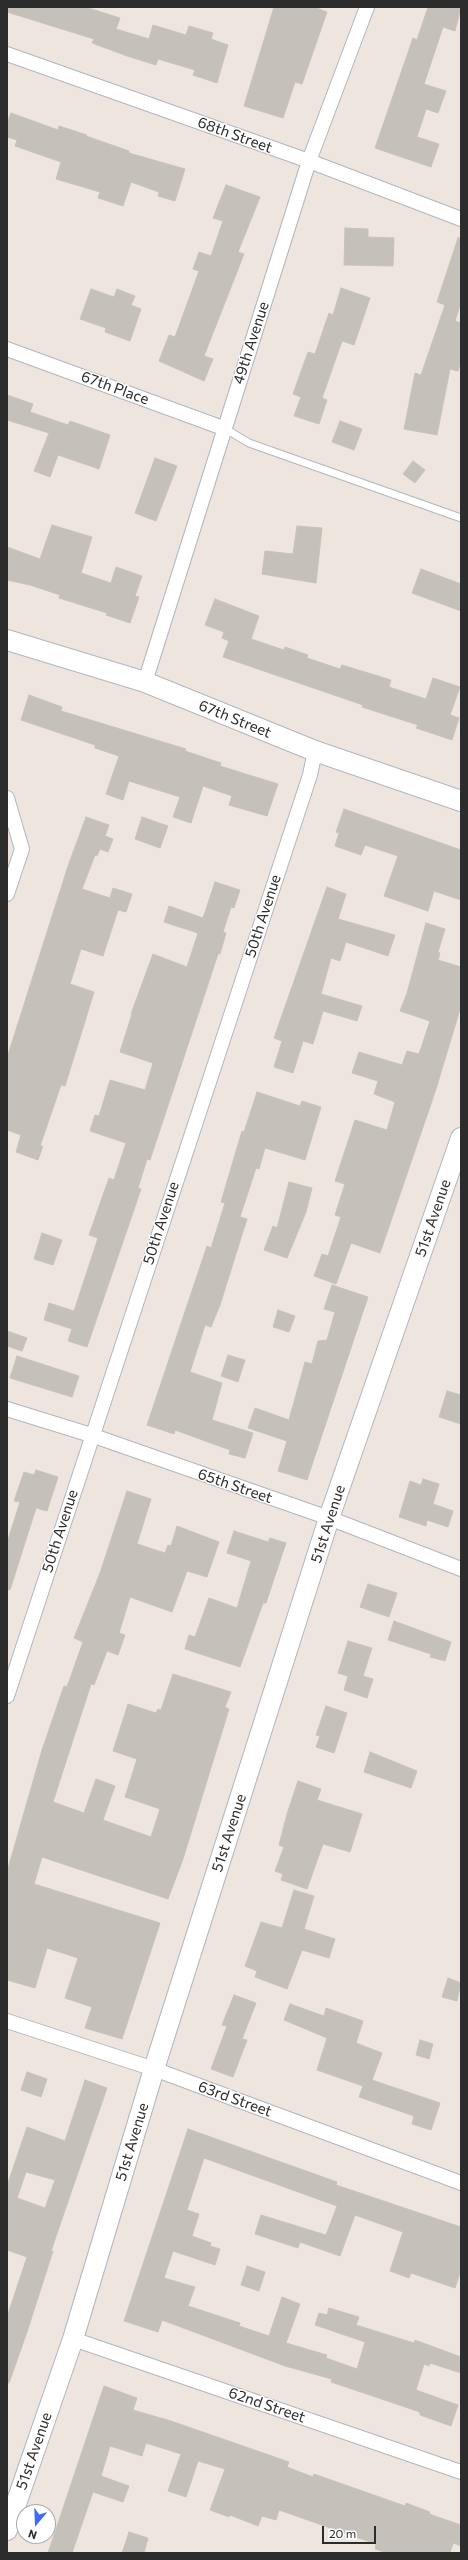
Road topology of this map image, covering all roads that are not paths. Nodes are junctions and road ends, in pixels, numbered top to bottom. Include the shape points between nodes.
1 (367, 7) edge
2 (7, 54) edge
3 (309, 161) junction
4 (461, 220) edge
5 (7, 349) edge
6 (223, 428) junction
7 (461, 518) edge
8 (7, 640) edge
9 (145, 682) junction
10 (315, 751) junction
11 (7, 798) edge
12 (461, 801) edge
13 (7, 894) edge
14 (461, 1138) edge
15 (7, 1409) edge
16 (91, 1435) junction
17 (329, 1518) junction
18 (461, 1569) edge
19 (7, 1696) edge
20 (7, 2021) edge
21 (154, 2068) junction
22 (461, 2183) edge
23 (73, 2339) junction
24 (461, 2472) edge
25 (7, 2530) edge

1 - 3 street, 49th Avenue
2 - 3 street, 68th Street
3 - 4 street, 68th Street
3 - 6 street, 49th Avenue
5 - 6 street, 67th Place
6 - 7 lane via 256,445
6 - 9 street, 49th Avenue
8 - 9 street, 67th Street
9 - 10 street, 67th Street
10 - 12 street, 67th Street
10 - 16 street, 50th Avenue via 310,775
11 - 13 street via 22,849
14 - 17 street, 51st Avenue
15 - 16 street, 65th Street
16 - 17 street, 65th Street
16 - 19 street, 50th Avenue
17 - 18 street, 65th Street
17 - 21 street, 51st Avenue
20 - 21 street, 63rd Street
21 - 22 street, 63rd Street
21 - 23 street, 51st Avenue
23 - 24 street, 62nd Street
23 - 25 street, 51st Avenue

